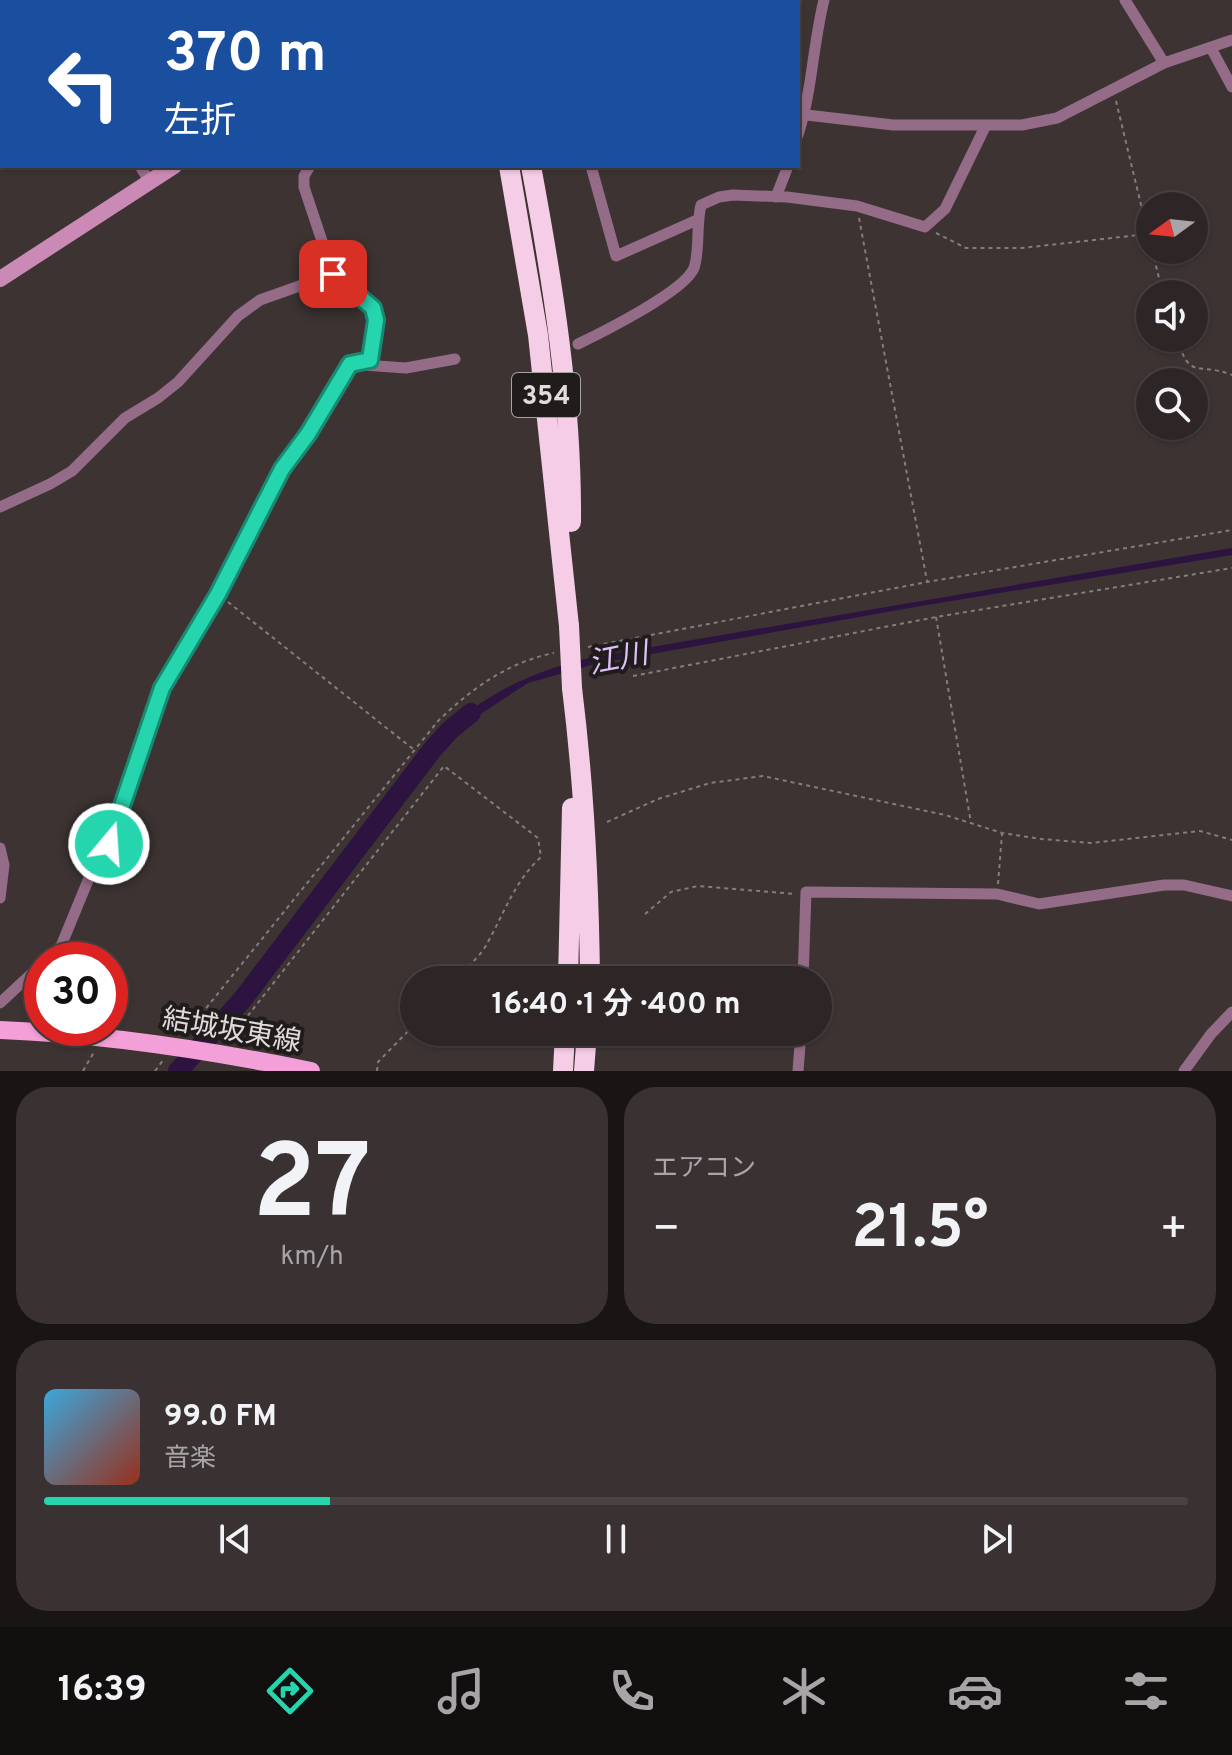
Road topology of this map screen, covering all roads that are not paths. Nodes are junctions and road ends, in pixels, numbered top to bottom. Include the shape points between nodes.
1 (824, 0) edge
2 (1125, 0) edge
3 (1232, 40) edge
4 (1211, 48) junction
5 (1164, 63) junction
6 (1232, 87) edge
7 (801, 115) edge
8 (985, 127) junction
9 (141, 168) edge
10 (171, 168) edge
11 (308, 168) edge
12 (509, 168) edge
13 (531, 168) edge
14 (592, 168) edge
15 (787, 168) edge
16 (150, 182) junction
17 (776, 197) junction
18 (697, 220) junction
19 (333, 274) junction
20 (0, 279) edge
21 (578, 344) dead end
22 (455, 359) dead end
23 (350, 364) junction
24 (0, 507) edge
25 (569, 626) junction
26 (572, 688) junction
27 (0, 848) edge
28 (1232, 896) edge
29 (0, 898) edge
30 (63, 942) edge
31 (568, 966) edge
32 (590, 966) edge
33 (803, 966) edge
34 (24, 981) edge
35 (0, 1003) edge
36 (1232, 1012) edge
37 (0, 1030) edge
38 (564, 1046) edge
39 (586, 1046) edge
40 (800, 1046) edge
41 (311, 1071) edge
42 (563, 1071) edge
43 (584, 1071) edge
44 (798, 1071) edge
45 (1184, 1071) edge

1 - 7 street
2 - 5 street
3 - 4 street
4 - 5 street
4 - 6 street
5 - 8 street via 1057,118
7 - 8 street
8 - 17 street via 945,209 925,227 857,206
9 - 16 street
10 - 16 main road
11 - 19 street via 304,187
12 - 25 highway, 354 via 538,335
13 - 25 highway, 354 via 565,378
14 - 18 street via 616,256
15 - 17 street
16 - 20 main road
17 - 18 street via 719,197 701,205
18 - 21 street via 695,266 688,277 623,322
19 - 23 street via 373,308 376,320 370,360
19 - 24 street via 260,300 238,316 178,382 125,418 72,471
22 - 23 street via 406,368
23 - 30 street via 282,469 162,688 109,844
25 - 26 highway, 354, bridge
26 - 31 highway, 354
26 - 32 highway, 354 via 589,873
27 - 29 street
28 - 33 street via 1184,885 1039,904 997,894 806,892
34 - 35 street
36 - 45 street
37 - 41 main road, 結城坂東線 via 177,1046
38 - 42 highway
39 - 43 highway
40 - 44 street

